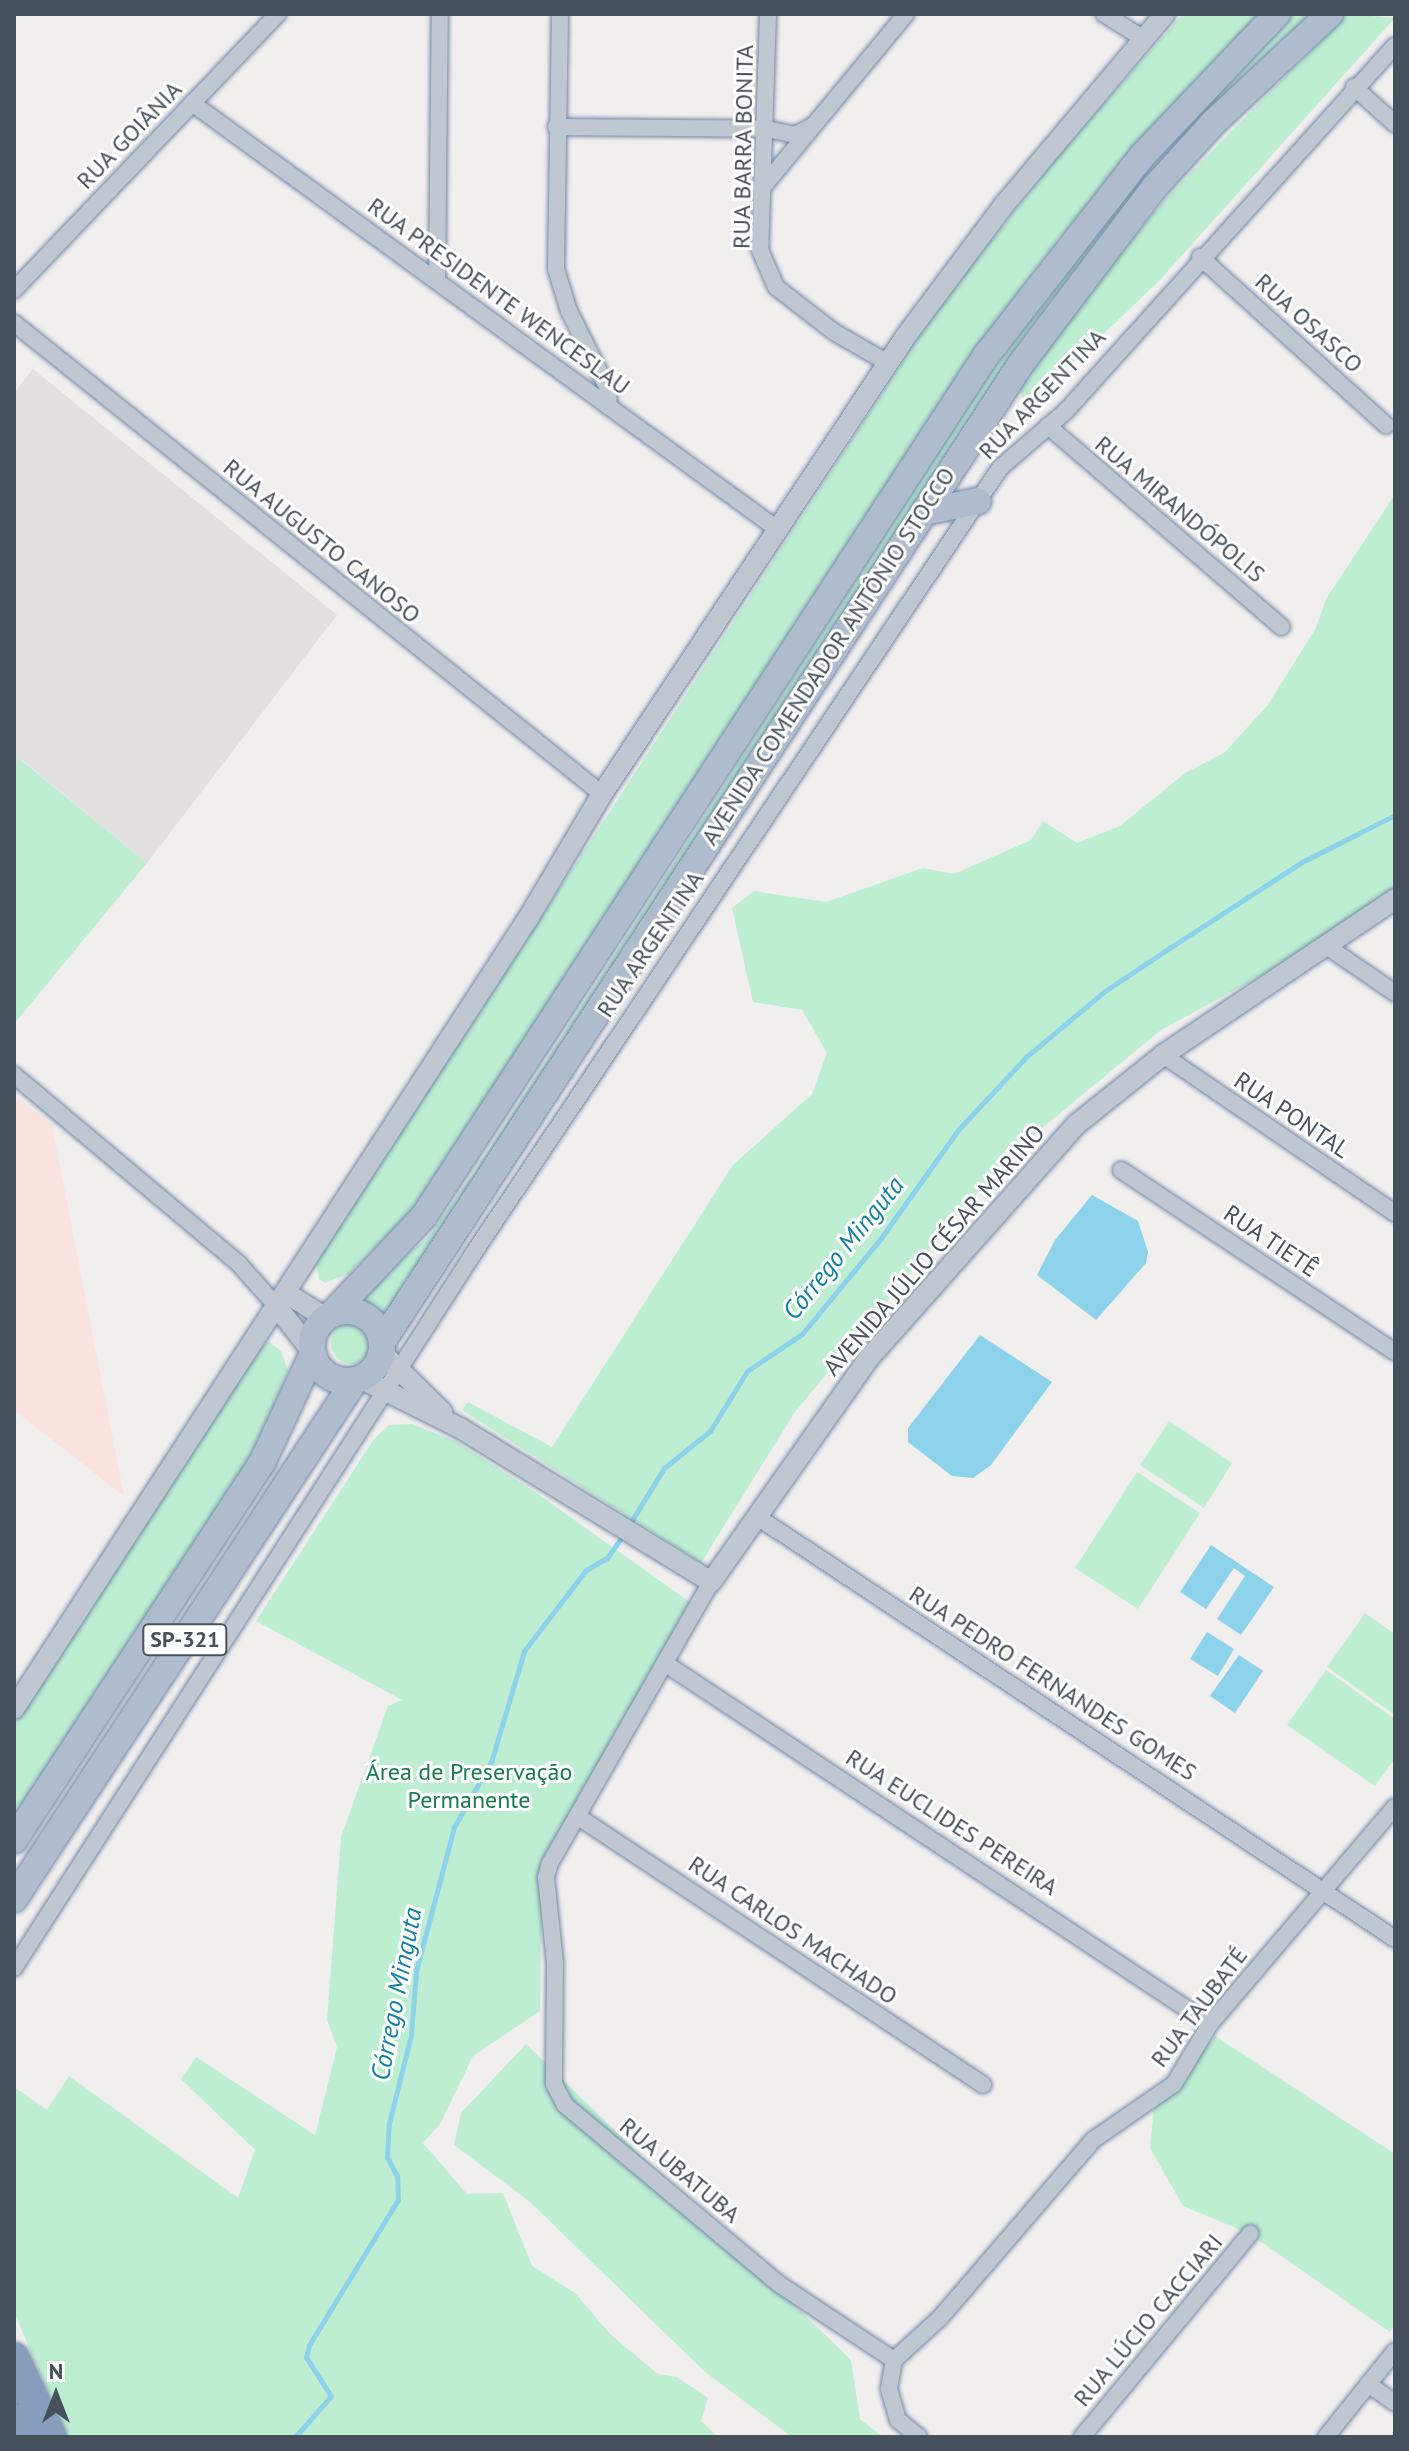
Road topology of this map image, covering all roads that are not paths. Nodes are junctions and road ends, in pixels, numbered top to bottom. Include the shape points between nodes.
1 (278, 14) edge
2 (440, 14) edge
3 (560, 14) edge
4 (768, 14) edge
5 (906, 14) edge
6 (1104, 14) edge
7 (1165, 14) edge
8 (1277, 14) edge
9 (1330, 14) edge
10 (1141, 37) junction
11 (1395, 46) edge
12 (1354, 87) junction
13 (192, 103) junction
14 (1395, 124) edge
15 (813, 126) junction
16 (556, 127) junction
17 (767, 129) junction
18 (762, 188) junction
19 (1200, 257) junction
20 (437, 280) junction
21 (14, 290) edge
22 (14, 323) edge
23 (888, 363) junction
24 (609, 407) junction
25 (1386, 425) dead end
26 (1048, 426) junction
27 (978, 501) junction
28 (924, 512) junction
29 (777, 529) junction
30 (1282, 627) dead end
31 (602, 794) junction
32 (1395, 899) edge
33 (1325, 945) junction
34 (1395, 993) edge
35 (1163, 1055) junction
36 (14, 1075) edge
37 (1121, 1170) dead end
38 (1395, 1213) edge
39 (282, 1300) junction
40 (329, 1316) junction
41 (1395, 1352) edge
42 (313, 1353) junction
43 (387, 1355) junction
44 (357, 1379) junction
45 (384, 1392) junction
46 (460, 1428) junction
47 (756, 1516) junction
48 (711, 1582) junction
49 (666, 1664) junction
50 (14, 1709) edge
51 (1395, 1807) edge
52 (577, 1816) junction
53 (14, 1840) edge
54 (550, 1863) joint
55 (1324, 1890) junction
56 (14, 1899) edge
57 (1395, 1939) edge
58 (14, 1968) edge
59 (1210, 2024) junction
60 (983, 2085) dead end
61 (1250, 2234) dead end
62 (1395, 2351) edge
63 (14, 2358) edge
64 (894, 2360) junction
65 (1368, 2384) junction
66 (1395, 2403) edge
67 (14, 2419) edge
68 (21, 2437) edge
69 (51, 2437) edge
70 (919, 2437) edge
71 (1082, 2437) edge
72 (1326, 2437) edge

1 - 13 street, RUA GOIÂNIA
2 - 20 street
3 - 16 street
4 - 17 street, RUA BARRA BONITA
5 - 15 street
6 - 10 street
7 - 10 street
8 - 40 main road, AVENIDA COMENDADOR ANTÔNIO STOCCO via 1143,155 985,357 424,1216
9 - 28 main road, AVENIDA COMENDADOR ANTÔNIO STOCCO via 1213,123 1154,188 1011,377
10 - 23 street via 1004,205
11 - 12 street, RUA ARGENTINA
12 - 14 street
12 - 19 street, RUA ARGENTINA
13 - 20 street, RUA PRESIDENTE WENCESLAU
13 - 21 street, RUA GOIÂNIA
15 - 17 street via 795,135
15 - 18 street
16 - 17 street
16 - 24 street via 556,269 569,311 608,389
17 - 18 street, RUA BARRA BONITA
18 - 23 street, RUA BARRA BONITA via 760,250 776,287 834,332
19 - 25 street, RUA OSASCO
19 - 26 street, RUA ARGENTINA
20 - 24 street, RUA PRESIDENTE WENCESLAU
22 - 31 street, RUA AUGUSTO CANOSO
23 - 29 street
24 - 29 street, RUA PRESIDENTE WENCESLAU
26 - 27 street, RUA ARGENTINA via 1000,468
26 - 30 street, RUA MIRANDÓPOLIS
27 - 28 main road
27 - 43 street, RUA ARGENTINA
28 - 43 main road, AVENIDA COMENDADOR ANTÔNIO STOCCO
29 - 31 street
31 - 39 street via 529,917
32 - 33 street, AVENIDA JÚLIO CÉSAR MARINO
33 - 34 street
33 - 35 street, AVENIDA JÚLIO CÉSAR MARINO
35 - 38 street, RUA PONTAL
35 - 47 street, AVENIDA JÚLIO CÉSAR MARINO via 1077,1124 1033,1172 870,1357
36 - 39 street
37 - 41 street, RUA TIETÊ
39 - 40 street
39 - 42 street
39 - 50 street
40 - 42 main road via 314,1333
40 - 43 main road via 351,1311 368,1318
42 - 44 main road via 325,1373
42 - 53 main road, SP-321 via 262,1463
43 - 44 main road
43 - 45 street, RUA ARGENTINA
43 - 46 street
44 - 45 street
44 - 56 main road, SP-321
45 - 46 street
45 - 58 street, RUA ARGENTINA
46 - 48 street
47 - 48 street, AVENIDA JÚLIO CÉSAR MARINO
47 - 55 street, RUA PEDRO FERNANDES GOMES
48 - 49 street, AVENIDA JÚLIO CÉSAR MARINO
49 - 52 street, AVENIDA JÚLIO CÉSAR MARINO
49 - 59 street, RUA EUCLIDES PEREIRA
51 - 55 street, RUA TAUBATÉ
52 - 54 street, AVENIDA JÚLIO CÉSAR MARINO
52 - 60 street, RUA CARLOS MACHADO
54 - 64 street, RUA UBATUBA via 546,1877 555,1963 554,2084 565,2105 779,2284
55 - 57 street, RUA PEDRO FERNANDES GOMES
55 - 59 street, RUA TAUBATÉ
59 - 64 street, RUA TAUBATÉ via 1174,2084 1093,2140 940,2318
61 - 71 street, RUA LÚCIO CACCIARI
62 - 65 street
63 - 69 highway
64 - 70 street via 889,2389 898,2420
65 - 66 street
65 - 72 street
67 - 68 highway

